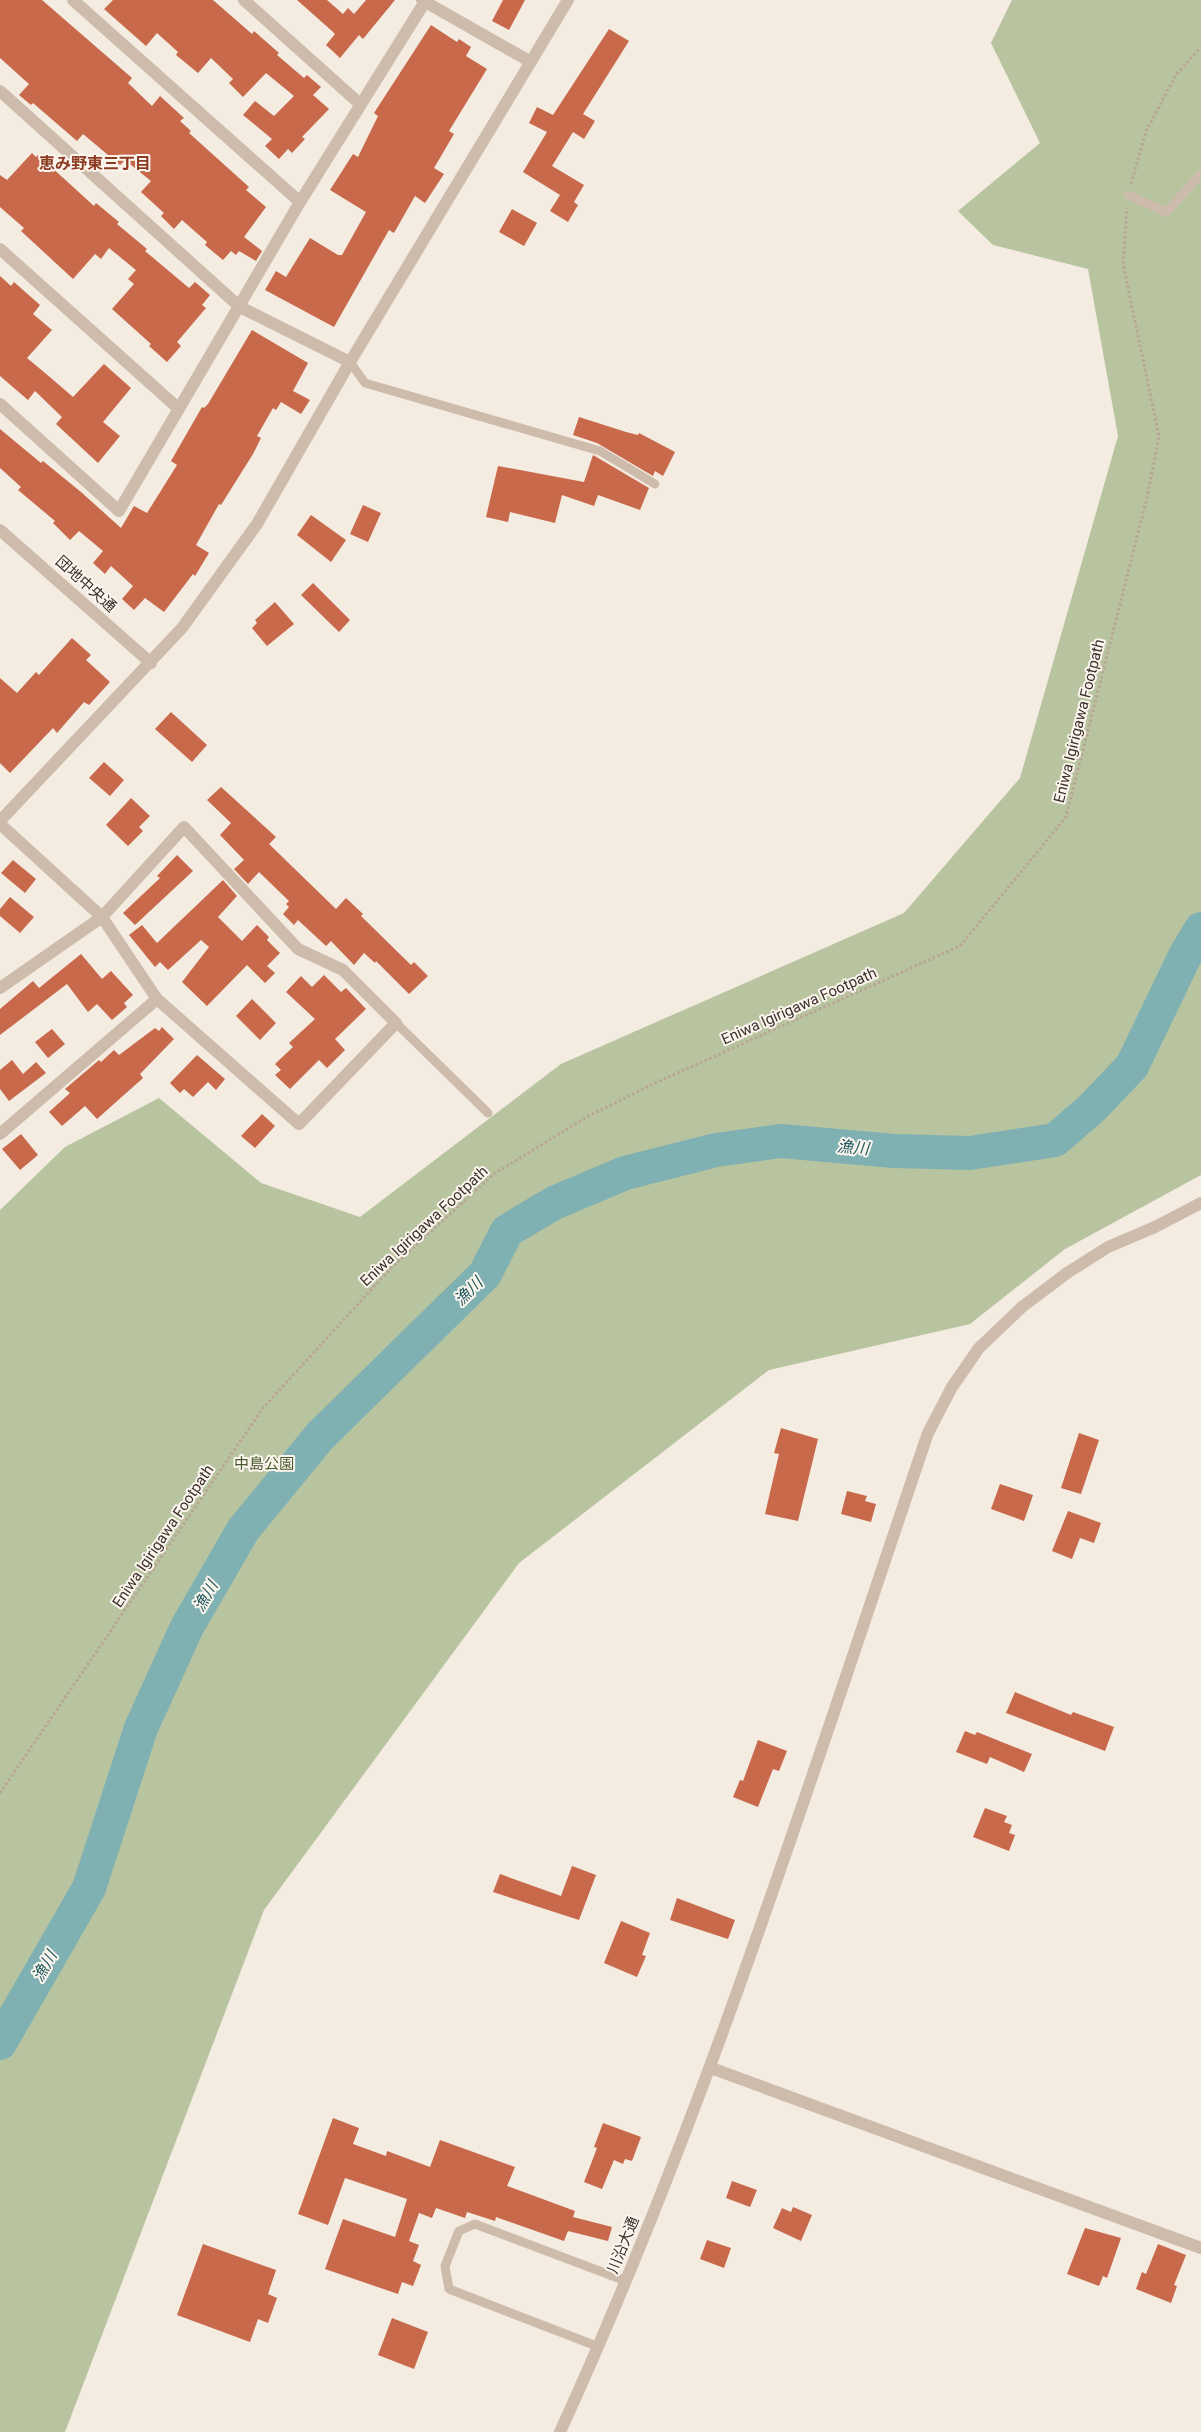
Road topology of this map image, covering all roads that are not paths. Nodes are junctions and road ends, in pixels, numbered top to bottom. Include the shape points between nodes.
1 (73, 0) edge
2 (244, 0) edge
3 (568, 0) edge
4 (424, 1) edge
5 (531, 62) junction
6 (0, 91) edge
7 (360, 104) junction
8 (1201, 174) edge
9 (1128, 196) road end
10 (300, 202) junction
11 (0, 249) edge
12 (240, 307) junction
13 (350, 362) junction
14 (0, 404) edge
15 (179, 409) junction
16 (655, 484) dead end
17 (0, 530) edge
18 (151, 663) junction
19 (0, 823) edge
20 (102, 917) junction
21 (0, 988) edge
22 (157, 999) junction
23 (396, 1023) junction
24 (488, 1113) dead end
25 (0, 1134) edge
26 (1201, 1203) edge
27 (711, 2068) junction
28 (1201, 2248) edge
29 (626, 2281) junction
30 (599, 2347) junction
31 (560, 2432) edge

1 - 10 street
2 - 7 street
3 - 5 street
4 - 5 street
4 - 7 street
5 - 13 street
6 - 12 street
7 - 10 street
8 - 9 lane via 1166,212
10 - 12 street
11 - 15 street
12 - 13 street
12 - 15 street
13 - 16 lane via 365,383 600,451
13 - 18 street via 257,524 182,628
14 - 15 street via 119,511
17 - 18 street, 団地中央通
18 - 19 street
19 - 20 street
20 - 21 street
20 - 22 street
20 - 23 street via 184,827 298,949 343,970
22 - 23 street via 299,1124
22 - 25 street
23 - 24 lane
26 - 27 street, 川沿大通 via 1108,1247 1022,1307 979,1348 940,1407 925,1442
27 - 28 street
27 - 29 street, 川沿大通
29 - 30 street, 川沿大通
29 - 30 lane via 475,2224 459,2231 445,2266 449,2289
30 - 31 street, 川沿大通

